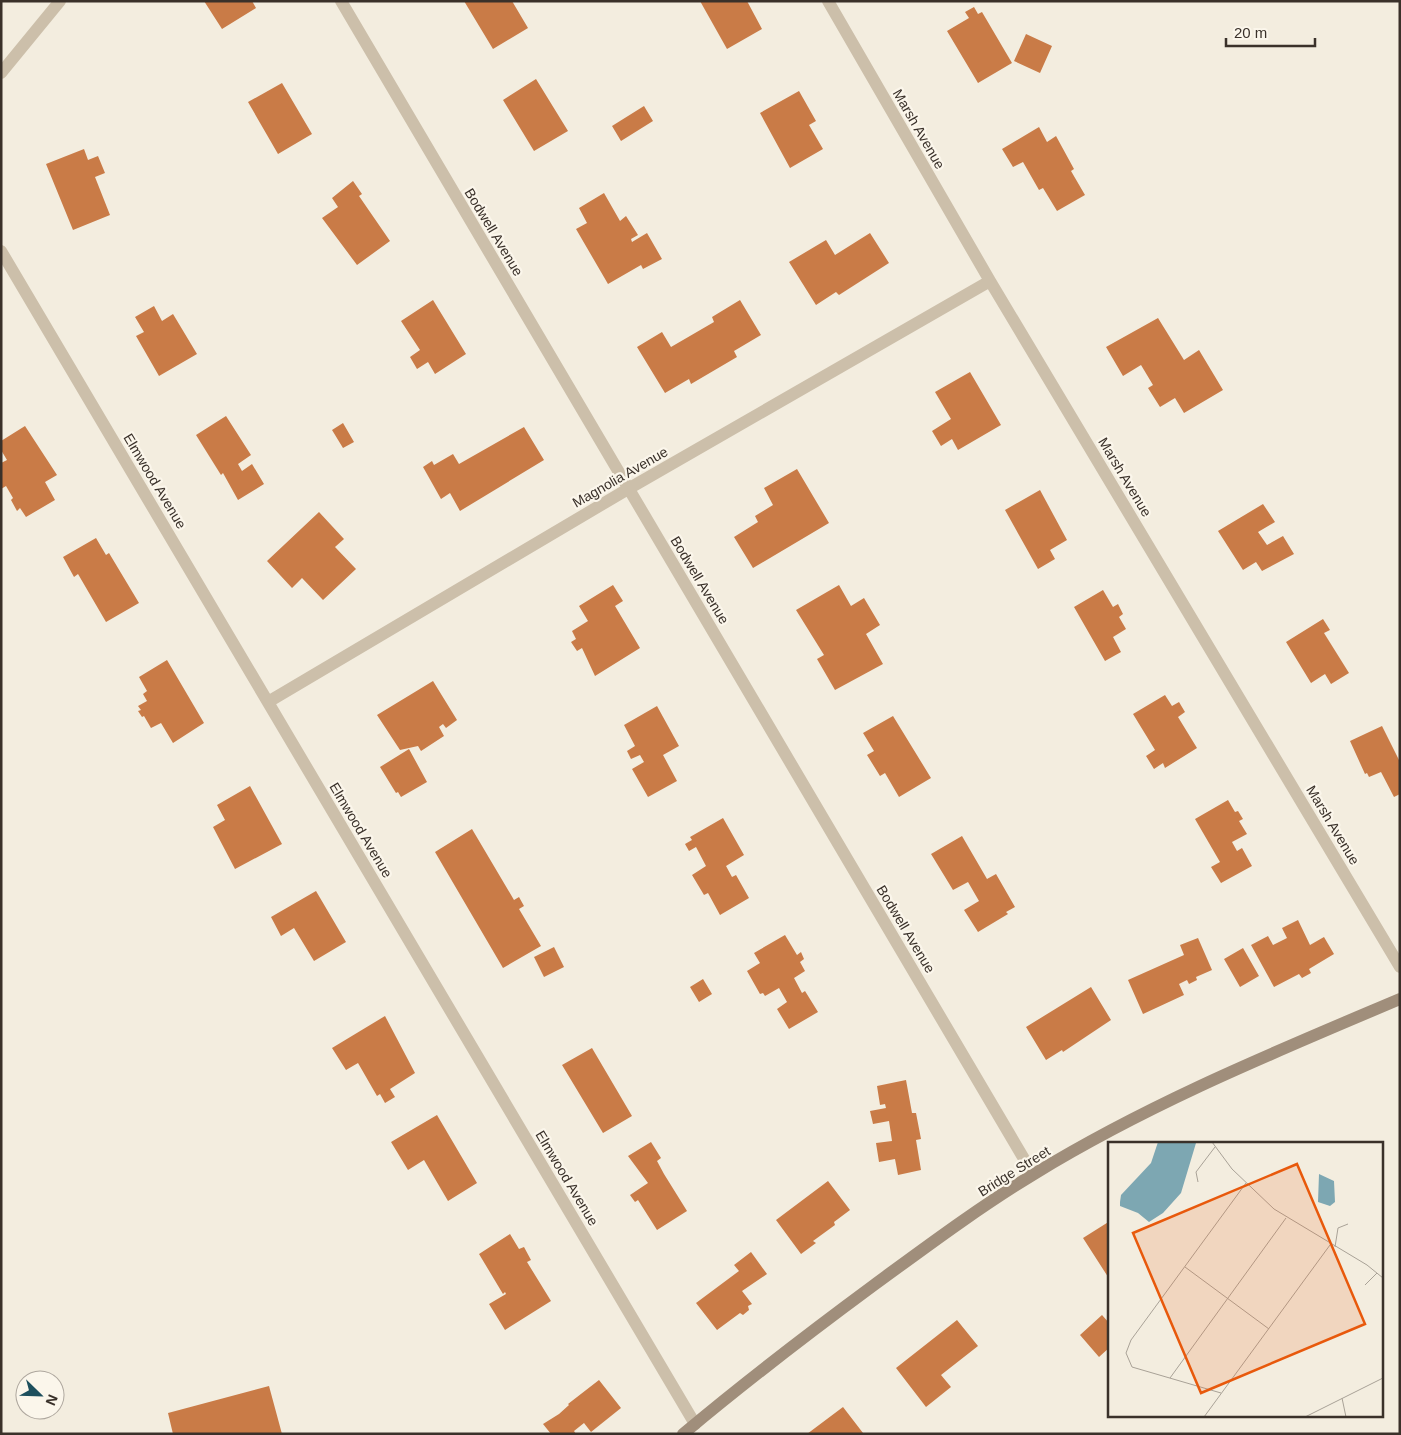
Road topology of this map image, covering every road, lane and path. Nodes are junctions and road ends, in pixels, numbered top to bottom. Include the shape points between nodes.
1 (60, 1) edge
2 (341, 1) edge
3 (828, 1) edge
4 (1, 74) edge
5 (1, 251) edge
6 (990, 281) junction
7 (628, 489) junction
8 (268, 702) junction
9 (1400, 967) edge
10 (1400, 999) edge
11 (1033, 1174) junction
12 (695, 1424) junction
13 (683, 1434) edge

1 - 4 street
2 - 7 street, Bodwell Avenue
3 - 6 street, Marsh Avenue
5 - 8 street, Elmwood Avenue
6 - 7 street, Magnolia Avenue
6 - 9 street, Marsh Avenue
7 - 8 street, Magnolia Avenue
7 - 11 street, Bodwell Avenue
8 - 12 street, Elmwood Avenue
10 - 11 street, Bridge Street via 1218,1076
11 - 12 street, Bridge Street via 928,1245
12 - 13 street, Bridge Street

